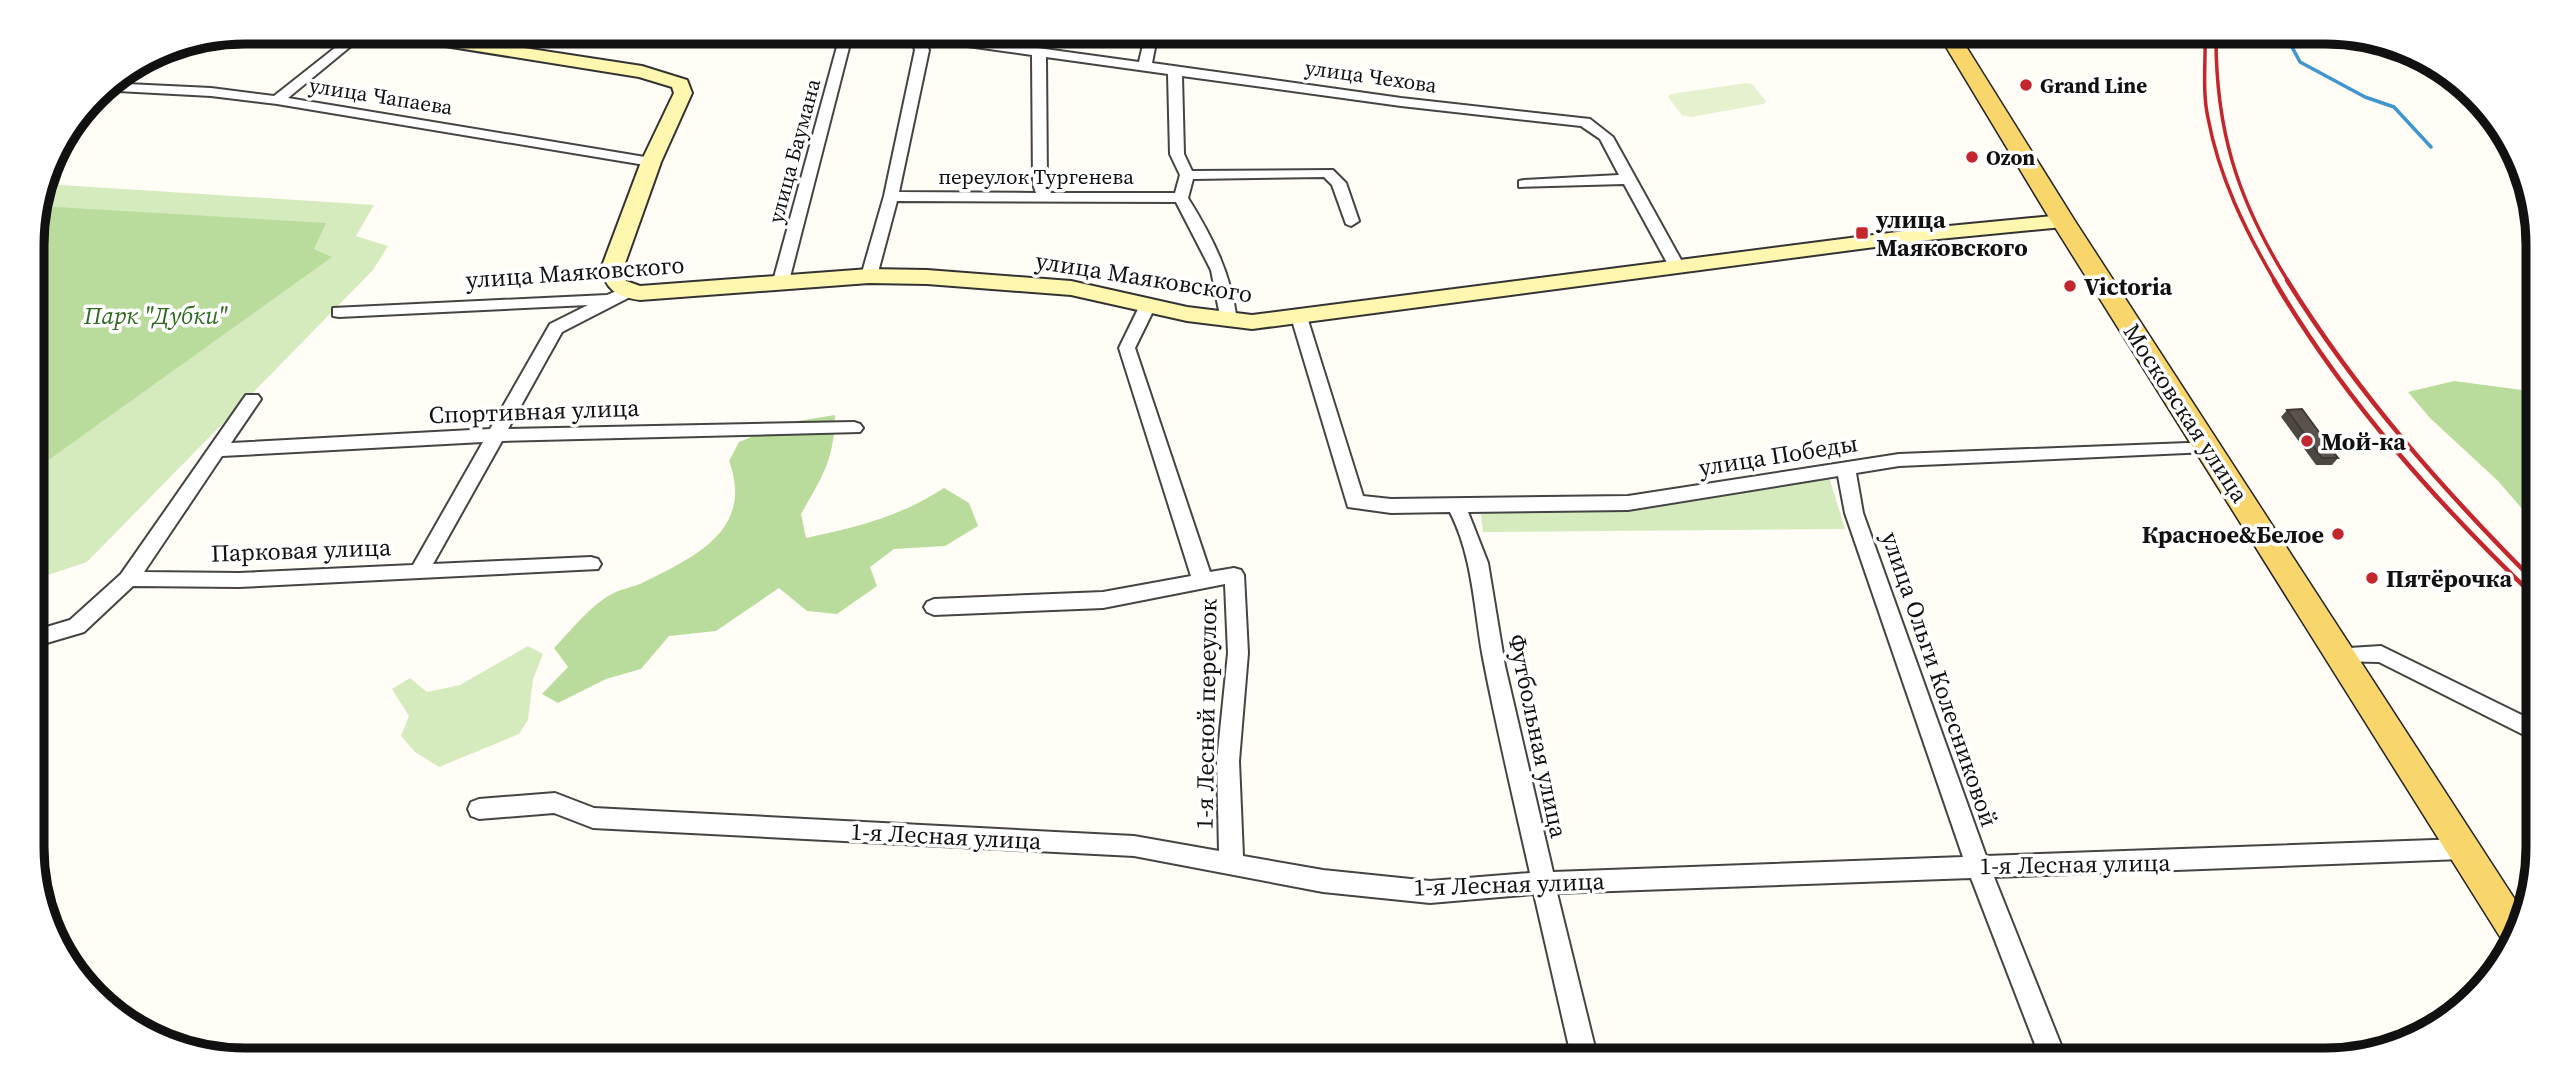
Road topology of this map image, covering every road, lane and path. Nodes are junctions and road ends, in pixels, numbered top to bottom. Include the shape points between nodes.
1 (347, 44) edge
2 (465, 44) edge
3 (843, 44) edge
4 (919, 44) edge
5 (978, 44) edge
6 (1149, 44) edge
7 (1954, 44) edge
8 (1040, 53) junction
9 (1145, 65) junction
10 (1175, 69) junction
11 (119, 88) edge
12 (277, 100) junction
13 (652, 162) junction
14 (1187, 175) junction
15 (1629, 179) junction
16 (1524, 184) dead end
17 (891, 196) junction
18 (1046, 197) junction
19 (1181, 198) junction
20 (1351, 221) dead end
21 (2063, 221) junction
22 (1677, 268) junction
23 (869, 276) junction
24 (781, 281) junction
25 (626, 292) junction
26 (1148, 305) junction
27 (339, 312) dead end
28 (1299, 317) junction
29 (1229, 321) junction
30 (252, 399) dead end
31 (854, 428) dead end
32 (497, 435) junction
33 (2208, 446) junction
34 (215, 450) junction
35 (1846, 469) junction
36 (1456, 506) junction
37 (591, 564) dead end
38 (419, 572) junction
39 (128, 579) junction
40 (1202, 579) junction
41 (934, 607) dead end
42 (44, 636) edge
43 (2340, 654) junction
44 (2526, 727) edge
45 (479, 809) dead end
46 (2462, 849) junction
47 (1232, 862) junction
48 (1978, 866) junction
49 (1542, 883) junction
50 (2511, 925) edge
51 (1582, 1048) edge
52 (2049, 1048) edge

1 - 12 street
2 - 13 street via 642,72 680,84 683,93
3 - 24 street, улица Баумана
4 - 17 street via 922,51
5 - 8 street, улица Чехова
6 - 9 street
7 - 21 main road, Московская улица
8 - 9 street, улица Чехова
8 - 18 street via 1041,184
9 - 10 street, улица Чехова
10 - 14 street via 1177,154
10 - 15 street, улица Чехова via 1401,102 1584,122 1606,138
11 - 12 street, улица Чапаева
12 - 13 street, улица Чапаева
13 - 25 street via 613,266 616,287
14 - 19 street
14 - 20 street via 1328,173 1339,183
15 - 16 street
15 - 22 street, улица Чехова
17 - 18 street, переулок Тургенева
17 - 23 street
18 - 19 street, переулок Тургенева
19 - 29 street via 1216,256 1225,283
21 - 22 street, улица Маяковского
21 - 33 main road, Московская улица
22 - 28 street, улица Маяковского
23 - 24 street, улица Маяковского
23 - 26 street, улица Маяковского via 1071,288
24 - 25 street, улица Маяковского via 648,294
25 - 27 street, улица Маяковского via 573,303
25 - 32 street via 556,328
26 - 29 street, улица Маяковского
26 - 40 street via 1128,348
28 - 29 street, улица Маяковского
28 - 36 street, улица Победы via 1355,502
30 - 34 street
31 - 32 street, Спортивная улица
32 - 34 street, Спортивная улица
32 - 38 street
33 - 35 street, улица Победы via 1912,459
33 - 43 main road, Московская улица
34 - 39 street
35 - 36 street, улица Победы via 1628,503
35 - 48 street, улица Ольги Колесниковой via 1854,513
36 - 49 street, Футбольная улица via 1479,571
37 - 38 street, Парковая улица
38 - 39 street, Парковая улица via 239,580
39 - 42 street via 78,626
40 - 41 street, 1-я Лесной переулок via 1102,600
40 - 47 street, 1-я Лесной переулок via 1234,575 1238,653 1228,761
43 - 44 street via 2381,654
43 - 46 main road, Московская улица
45 - 47 street, 1-я Лесная улица via 555,803 593,818 1134,846
46 - 48 street, 1-я Лесная улица
46 - 50 main road, Московская улица
47 - 49 street, 1-я Лесная улица via 1323,881 1430,891
48 - 49 street, 1-я Лесная улица
48 - 52 street, улица Ольги Колесниковой
49 - 51 street, Футбольная улица

